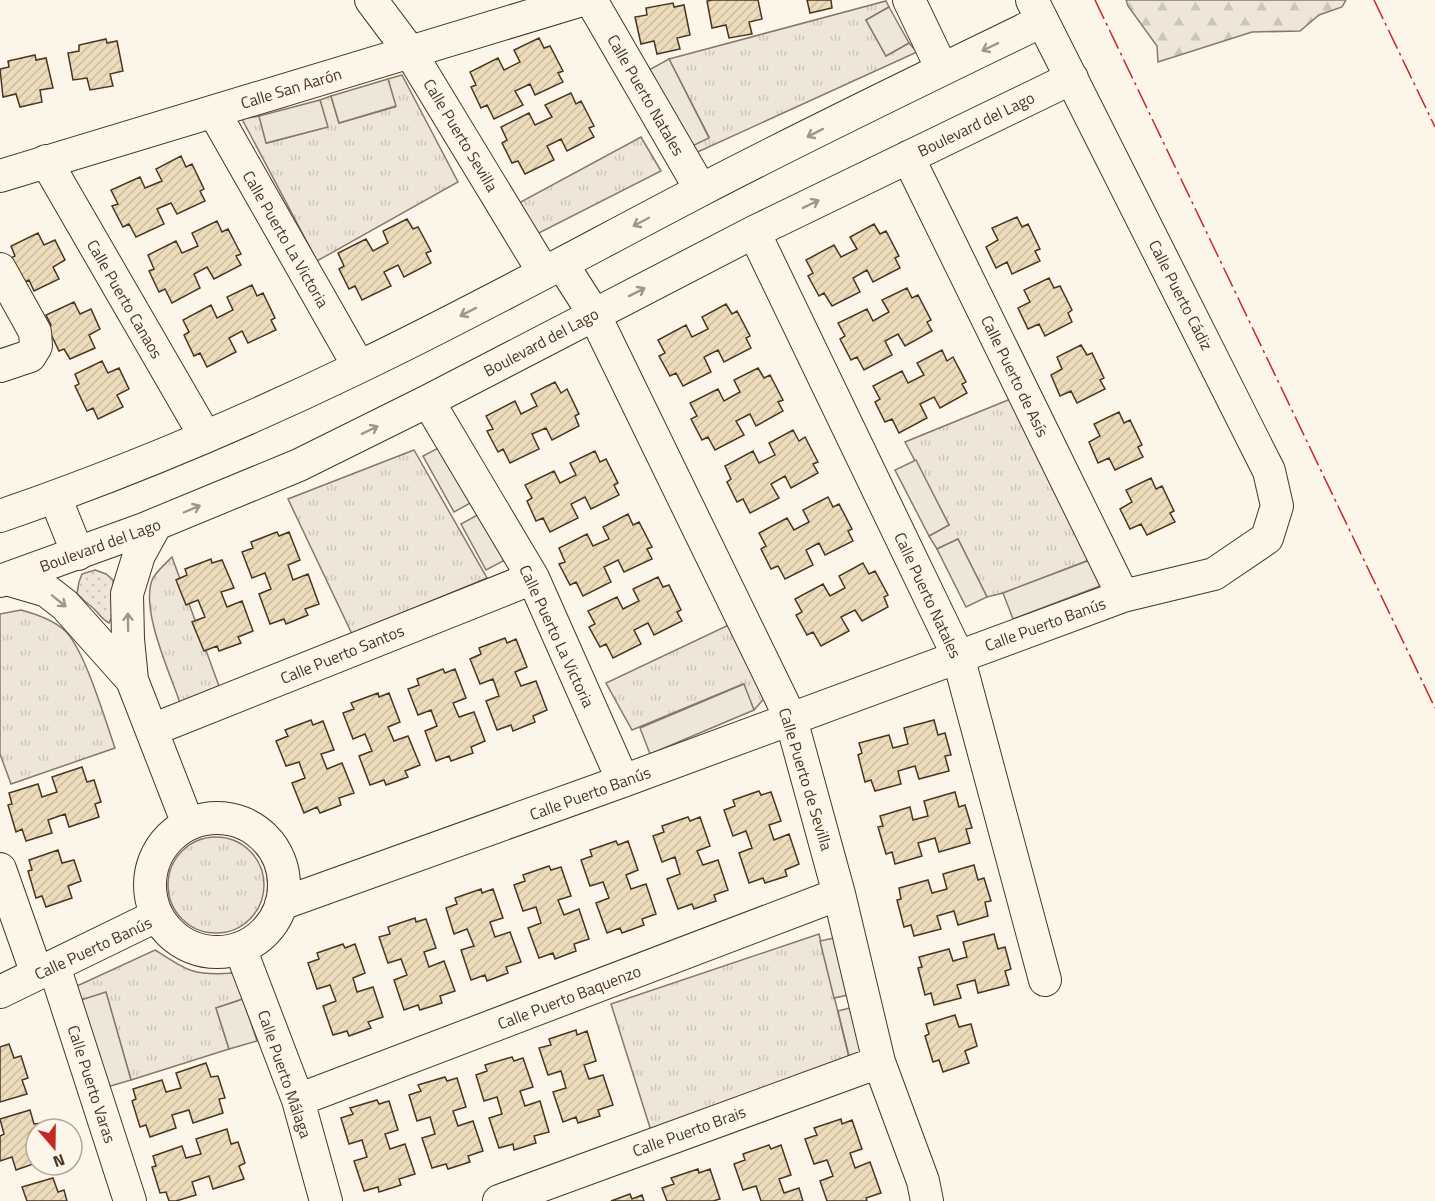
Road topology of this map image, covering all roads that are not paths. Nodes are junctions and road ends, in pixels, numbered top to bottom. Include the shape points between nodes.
1 (582, 0) edge
2 (591, 0) edge
3 (909, 0) edge
4 (371, 1) edge
5 (1037, 11) edge
6 (410, 52) junction
7 (942, 69) junction
8 (1072, 78) junction
9 (214, 112) junction
10 (908, 157) junction
11 (45, 162) junction
12 (0, 176) edge
13 (701, 190) junction
14 (754, 232) junction
15 (0, 269) edge
16 (553, 269) junction
17 (594, 314) junction
18 (0, 366) edge
19 (359, 367) junction
20 (428, 401) junction
21 (205, 436) junction
22 (55, 497) junction
23 (0, 516) edge
24 (156, 524) junction
25 (78, 554) junction
26 (1214, 574) joint
27 (533, 578) junction
28 (3, 580) edge
29 (1123, 596) junction
30 (958, 656) junction
31 (132, 680) junction
32 (791, 719) junction
33 (152, 730) junction
34 (623, 782) junction
35 (188, 824) junction
36 (0, 869) edge
37 (839, 894) junction
38 (281, 904) junction
39 (156, 916) junction
40 (240, 948) junction
41 (46, 970) junction
42 (1045, 980) dead end
43 (0, 992) edge
44 (879, 1062) junction
45 (298, 1100) junction
46 (130, 1201) edge
47 (326, 1201) edge
48 (500, 1201) edge
49 (927, 1201) edge

1 - 6 street, Calle San Aarón
2 - 13 street, Calle Puerto Natales
3 - 7 street
4 - 6 street, Calle Puerto Sevilla
5 -> 7 street
5 - 8 street, Calle Puerto Cádiz
6 - 9 street, Calle San Aarón
6 - 16 street, Calle Puerto Sevilla
7 -> 13 street
8 - 10 street, Boulevard del Lago
8 - 26 street, Calle Puerto Cádiz via 1269,471 1277,506 1267,538
9 - 11 street, Calle San Aarón
9 - 19 street, Calle Puerto La Victoria
14 -> 10 street, Boulevard del Lago
10 - 29 street, Calle Puerto de Asís
11 - 12 street, Calle San Aarón
11 - 21 street, Calle Puerto Canaos
13 -> 16 street
17 -> 14 street, Boulevard del Lago
14 - 30 street, Calle Puerto Natales
15 - 18 street via 35,332 36,346 30,356
16 - 17 street, Calle Puerto Sevilla
16 -> 19 street
17 - 20 street, Boulevard del Lago
17 - 32 street, Calle Puerto de Sevilla
19 - 21 street
24 -> 20 street, Boulevard del Lago via 299,465
20 - 27 street, Calle Puerto La Victoria
21 - 22 street
22 - 23 street
22 - 25 street
24 - 25 street, Boulevard del Lago
31 -> 24 street via 127,594 139,555
25 - 28 street, Boulevard del Lago
26 - 29 street, Calle Puerto Banús
27 - 33 street, Calle Puerto Santos
27 - 34 street, Calle Puerto La Victoria
28 -> 31 street via 47,591 65,605
29 - 30 street, Calle Puerto Banús
30 - 32 street, Calle Puerto Banús
30 - 42 street, Calle Puerto Natales
31 - 33 street
32 - 34 street, Calle Puerto Banús
32 - 37 street, Calle Puerto de Sevilla
33 - 35 street
34 - 38 street, Calle Puerto Banús
35 - 38 street via 217,818 238,821 257,831 272,846 282,866
35 - 39 street via 174,832 159,850 150,871 149,894
36 - 41 street, Calle Puerto Varas
37 - 44 street, Calle Puerto de Sevilla
37 - 45 street, Calle Puerto Baquenzo
38 - 40 street, Calle Puerto Banús via 270,927
39 - 40 street, Calle Puerto Banús via 170,934 189,947 211,953
39 - 41 street, Calle Puerto Banús
40 - 45 street, Calle Puerto Málaga
41 - 43 street, Calle Puerto Banús
41 - 46 street, Calle Puerto Varas
44 - 48 street, Calle Puerto Brais
44 - 49 street, Calle Puerto de Sevilla
45 - 47 street, Calle Puerto Málaga

